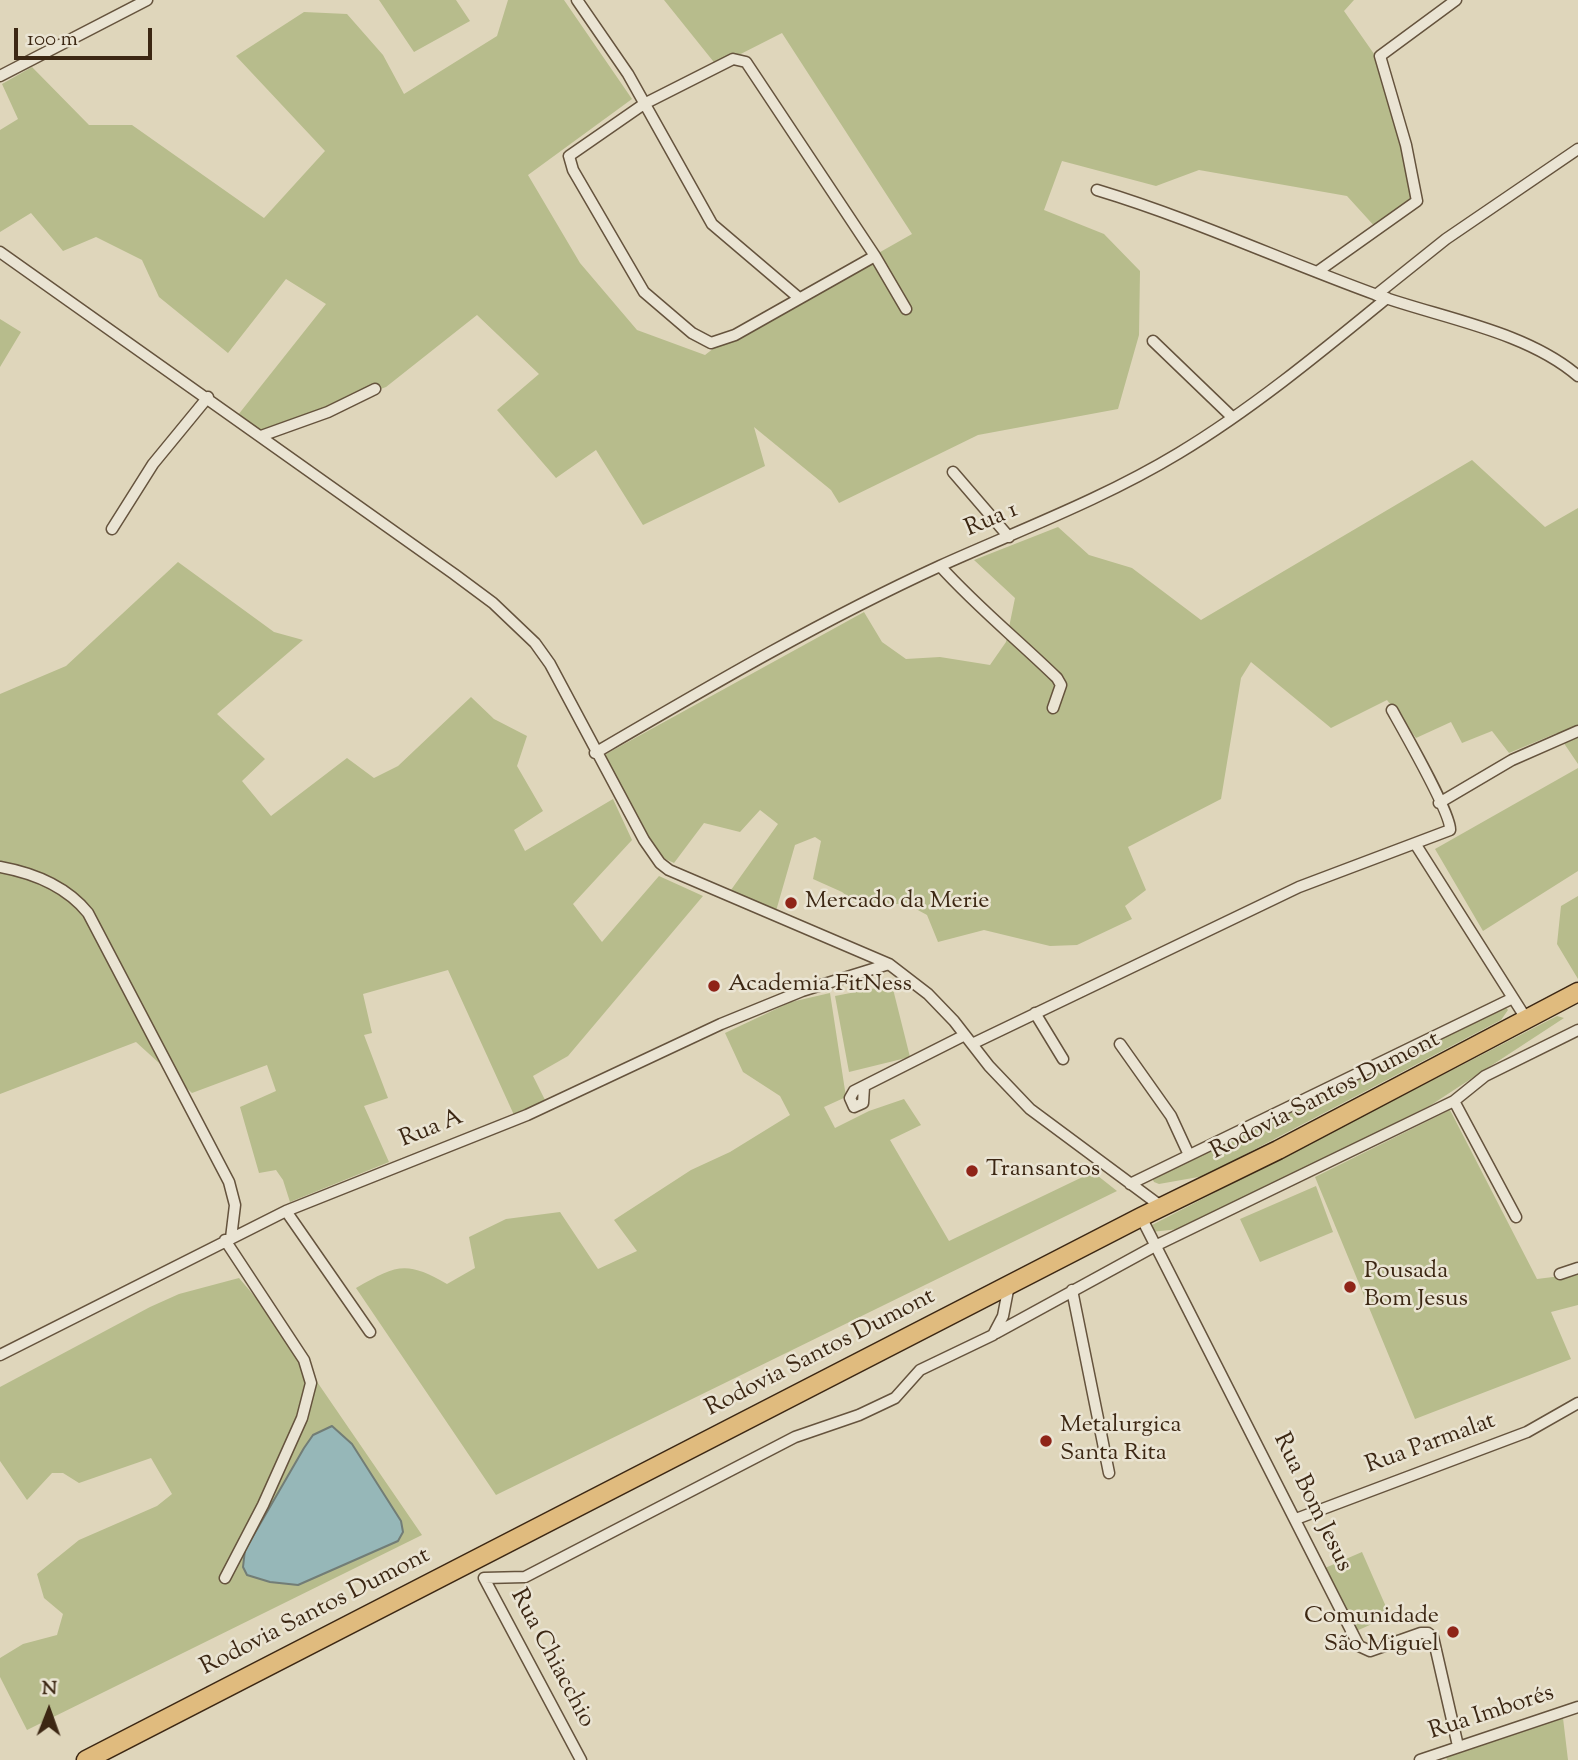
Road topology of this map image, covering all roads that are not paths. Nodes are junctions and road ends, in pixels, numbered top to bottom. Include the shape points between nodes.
1 (147, 0) edge
2 (577, 0) edge
3 (1456, 0) edge
4 (0, 76) edge
5 (645, 104) junction
6 (1578, 149) edge
7 (1097, 190) dead end
8 (0, 252) edge
9 (875, 256) junction
10 (1317, 272) junction
11 (1376, 295) junction
12 (799, 298) junction
13 (1387, 298) junction
14 (906, 309) dead end
15 (1153, 341) dead end
16 (1578, 376) edge
17 (375, 390) dead end
18 (208, 397) junction
19 (1232, 417) junction
20 (261, 436) junction
21 (953, 472) dead end
22 (112, 529) dead end
23 (1009, 537) junction
24 (940, 566) junction
25 (1053, 708) dead end
26 (1392, 710) dead end
27 (1578, 731) edge
28 (595, 753) junction
29 (1439, 803) junction
30 (1416, 845) junction
31 (0, 867) edge
32 (889, 964) junction
33 (1578, 992) edge
34 (1511, 999) junction
35 (1035, 1013) junction
36 (1527, 1020) junction
37 (1578, 1030) edge
38 (965, 1035) junction
39 (972, 1044) junction
40 (1120, 1044) dead end
41 (1063, 1059) dead end
42 (864, 1087) dead end
43 (1454, 1101) junction
44 (1189, 1155) junction
45 (1130, 1184) junction
46 (1162, 1207) junction
47 (286, 1211) junction
48 (1140, 1217) junction
49 (1516, 1217) dead end
50 (228, 1239) junction
51 (1155, 1246) junction
52 (1578, 1268) edge
53 (1560, 1274) dead end
54 (1009, 1284) junction
55 (1072, 1290) junction
56 (370, 1332) dead end
57 (993, 1335) junction
58 (0, 1355) edge
59 (1578, 1403) edge
60 (1109, 1473) dead end
61 (1296, 1520) junction
62 (225, 1578) dead end
63 (1578, 1707) edge
64 (1458, 1746) junction
65 (1440, 1757) edge
66 (86, 1760) edge
67 (581, 1760) edge
68 (1420, 1760) edge

1 - 4 street
2 - 5 street
3 - 10 street via 1380,56 1417,201
5 - 9 street via 728,61 746,62
5 - 12 street via 712,224
5 - 12 street via 572,153 569,160 644,292 711,343 723,341
6 - 11 street via 1446,239
7 - 10 street via 1227,234
8 - 18 street
9 - 12 street
9 - 14 street
10 - 11 street
11 - 13 street
13 - 16 street via 1526,344
13 - 19 street, Rua 1
15 - 19 street
17 - 20 street
18 - 20 street
18 - 22 street via 153,464
19 - 23 street, Rua 1 via 1132,480
20 - 28 street via 454,573 519,625 550,664
21 - 23 street
23 - 24 street, Rua 1
24 - 25 street via 1057,678 1061,685
24 - 28 street, Rua 1 via 774,649
26 - 29 street
27 - 29 street via 1512,760
28 - 32 street via 648,848 669,870
29 - 30 street via 1450,830
30 - 34 street
30 - 35 street via 1299,887
31 - 50 street via 43,879 88,914 229,1182 235,1205
32 - 38 street via 928,994
32 - 47 street, Rua A via 802,991 720,1024 527,1115
33 - 36 highway, Rodovia Santos Dumont
34 - 36 street
34 - 44 street
35 - 39 street
35 - 41 street
36 - 46 highway, Rodovia Santos Dumont
37 - 43 street via 1485,1076
38 - 39 street
38 - 42 street
39 - 45 street via 1030,1109
40 - 44 street via 1171,1116
43 - 49 street
43 - 51 street
44 - 45 street
45 - 46 street
46 - 48 highway, Rodovia Santos Dumont
47 - 50 street, Rua A
47 - 56 street
48 - 51 street, Rua Bom Jesus
48 - 54 highway, Rodovia Santos Dumont
50 - 58 street, Rua A
50 - 62 street via 304,1360 311,1383 264,1505
51 - 55 street
51 - 61 street, Rua Bom Jesus
52 - 53 street
54 - 57 street via 1003,1316
54 - 66 highway, Rodovia Santos Dumont
55 - 57 street
55 - 60 street
57 - 67 street, Rua Chiacchio via 920,1370 886,1403 795,1437 529,1575 484,1578
59 - 61 street, Rua Parmalat via 1527,1432
61 - 64 street, Rua Bom Jesus via 1362,1649 1376,1650 1421,1633 1431,1634
63 - 64 street, Rua Imborés
64 - 65 street, Rua Imborés
65 - 68 street, Rua Imborés

